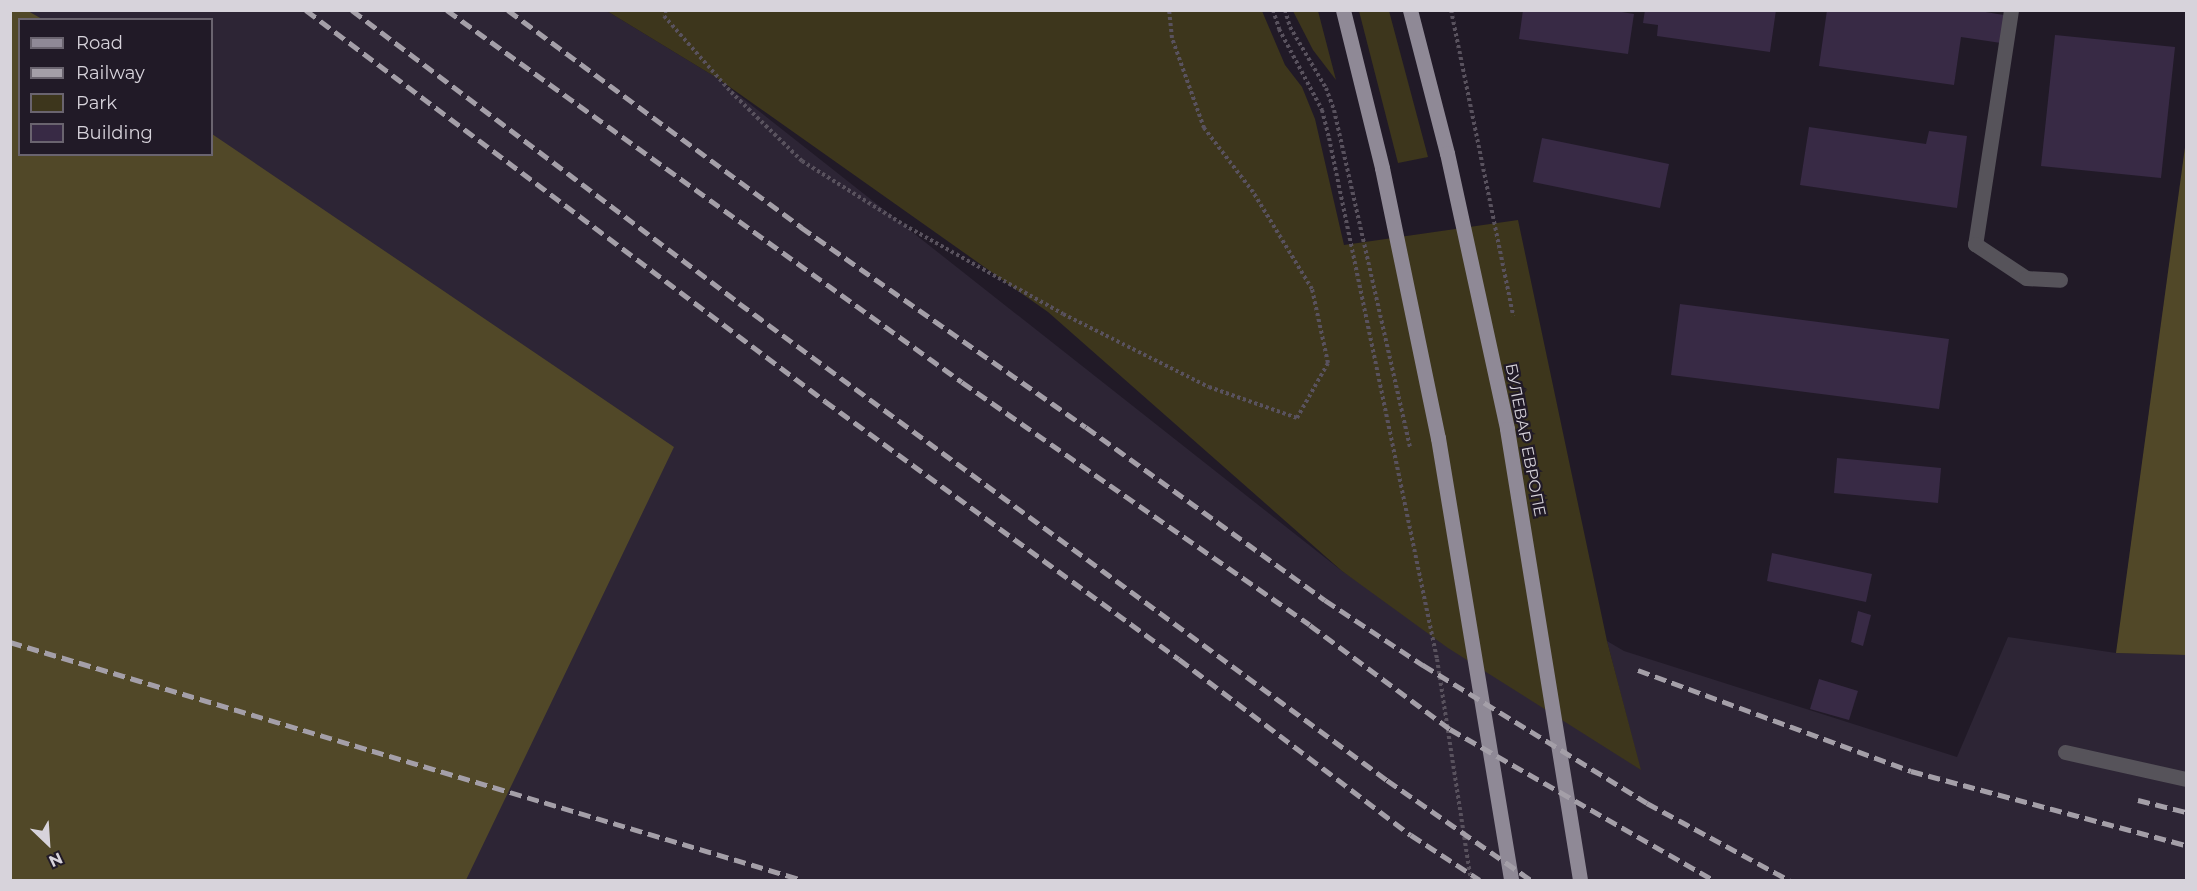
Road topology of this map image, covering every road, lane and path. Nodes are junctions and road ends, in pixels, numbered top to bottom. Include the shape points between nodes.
1 (666, 10) edge
2 (1169, 10) edge
3 (1273, 10) edge
4 (1285, 10) edge
5 (1343, 10) edge
6 (1410, 10) edge
7 (1451, 10) edge
8 (2011, 10) edge
9 (1479, 142) dead end
10 (2060, 280) dead end
11 (1410, 452) dead end
12 (2065, 752) dead end
13 (2187, 779) edge
14 (1471, 880) edge
15 (1511, 880) edge
16 (1580, 880) edge

1 - 2 path via 664,16 731,92 802,161 904,225 1063,314 1209,387 1297,418 1328,363 1312,289 1253,192 1204,128 1172,38
3 - 14 path via 1283,39 1322,110 1338,179 1437,659
4 - 11 path via 1334,110
5 - 15 main road via 1382,168 1438,438
6 - 16 main road, БУЛЕВАР ЕВРОПЕ via 1447,153 1507,429
7 - 9 path
8 - 10 lane via 1975,244 2026,278
12 - 13 lane

